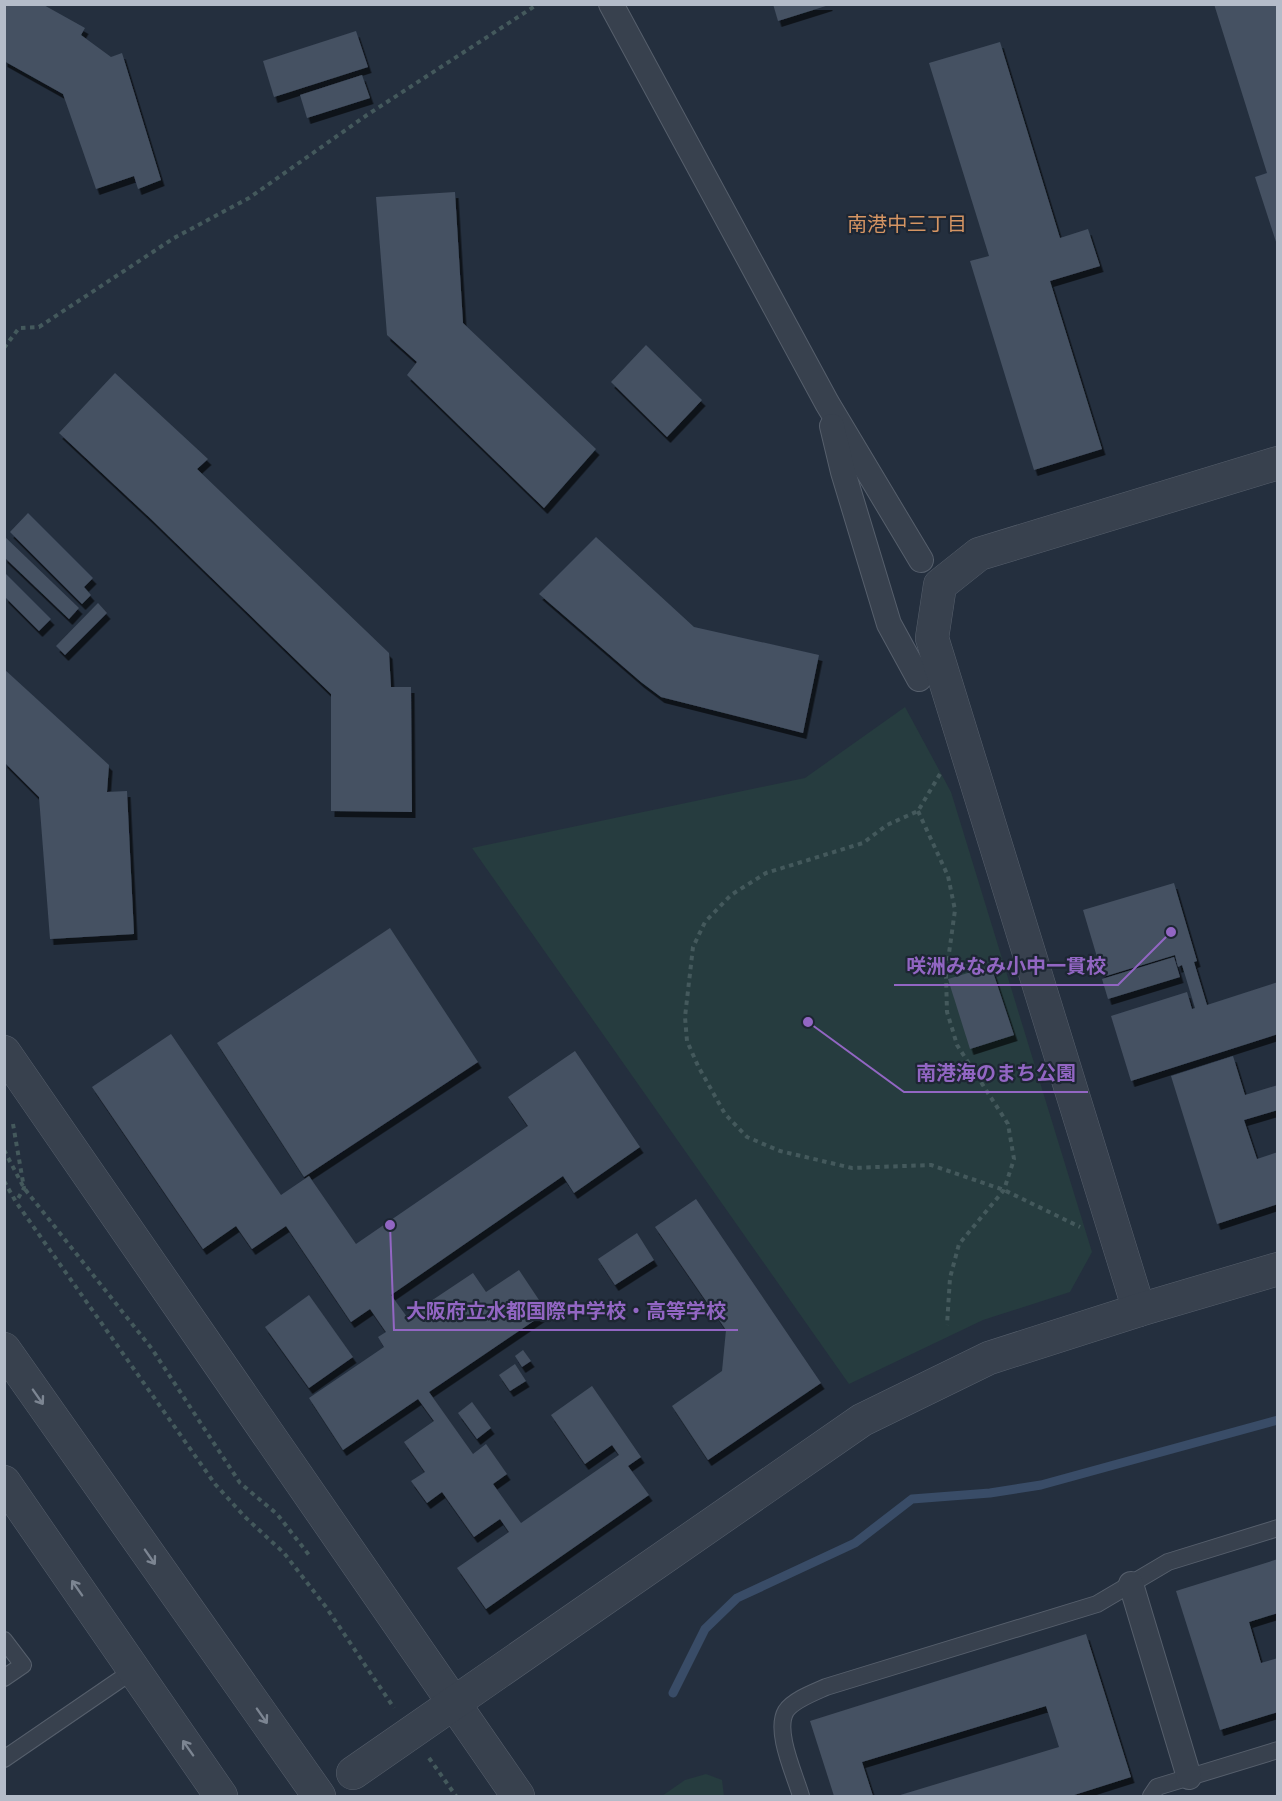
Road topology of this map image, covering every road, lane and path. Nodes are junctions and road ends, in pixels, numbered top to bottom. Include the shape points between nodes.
1 (538, 4) edge
2 (611, 4) edge
3 (4, 348) edge
4 (827, 403) junction
5 (1278, 463) edge
6 (921, 560) dead end
7 (919, 679) dead end
8 (942, 769) dead end
9 (918, 811) junction
10 (4, 1052) edge
11 (12, 1121) dead end
12 (4, 1150) edge
13 (4, 1181) edge
14 (24, 1188) junction
15 (1004, 1190) junction
16 (16, 1202) junction
17 (1084, 1228) dead end
18 (1278, 1269) edge
19 (1139, 1310) junction
20 (947, 1325) dead end
21 (4, 1349) edge
22 (4, 1482) edge
23 (1278, 1528) edge
24 (310, 1557) dead end
25 (1131, 1584) junction
26 (4, 1640) edge
27 (134, 1670) junction
28 (4, 1678) edge
29 (453, 1702) junction
30 (410, 1732) junction
31 (1278, 1750) edge
32 (4, 1759) edge
33 (353, 1773) dead end
34 (1190, 1777) junction
35 (221, 1797) edge
36 (319, 1797) edge
37 (456, 1797) edge
38 (518, 1797) edge
39 (801, 1797) edge
40 (1151, 1797) edge

1 - 3 path via 367,115 249,198 174,238 39,327 19,328
2 - 4 street
4 - 6 street
4 - 7 street via 843,472 889,624
5 - 19 street via 979,554 940,585 932,638
8 - 9 path
9 - 15 path via 948,876 955,910 946,975 951,1028 957,1045 1008,1124 1014,1159
9 - 15 path via 887,825 863,843 766,873 731,895 705,922 693,947 685,1017 687,1041 725,1114 747,1137 780,1151 852,1168 931,1165
10 - 29 street
11 - 14 path
12 - 14 path
13 - 16 path
14 - 16 path
14 - 24 path via 152,1348 240,1483 278,1514
15 - 17 path
15 - 20 path via 959,1244 950,1278
16 - 30 path via 215,1484 284,1553 326,1607
18 - 19 street
19 - 29 street via 989,1358 862,1420
21 -> 36 street
27 -> 22 street
23 - 25 lane via 1168,1562
25 - 34 street
25 - 39 lane via 1097,1604 803,1697 786,1711 781,1731
26 - 28 lane via 22,1665
27 - 32 lane
35 -> 27 street
29 - 30 street
29 - 38 street
30 - 33 street
30 - 37 path
31 - 34 lane
34 - 40 lane via 1157,1787

